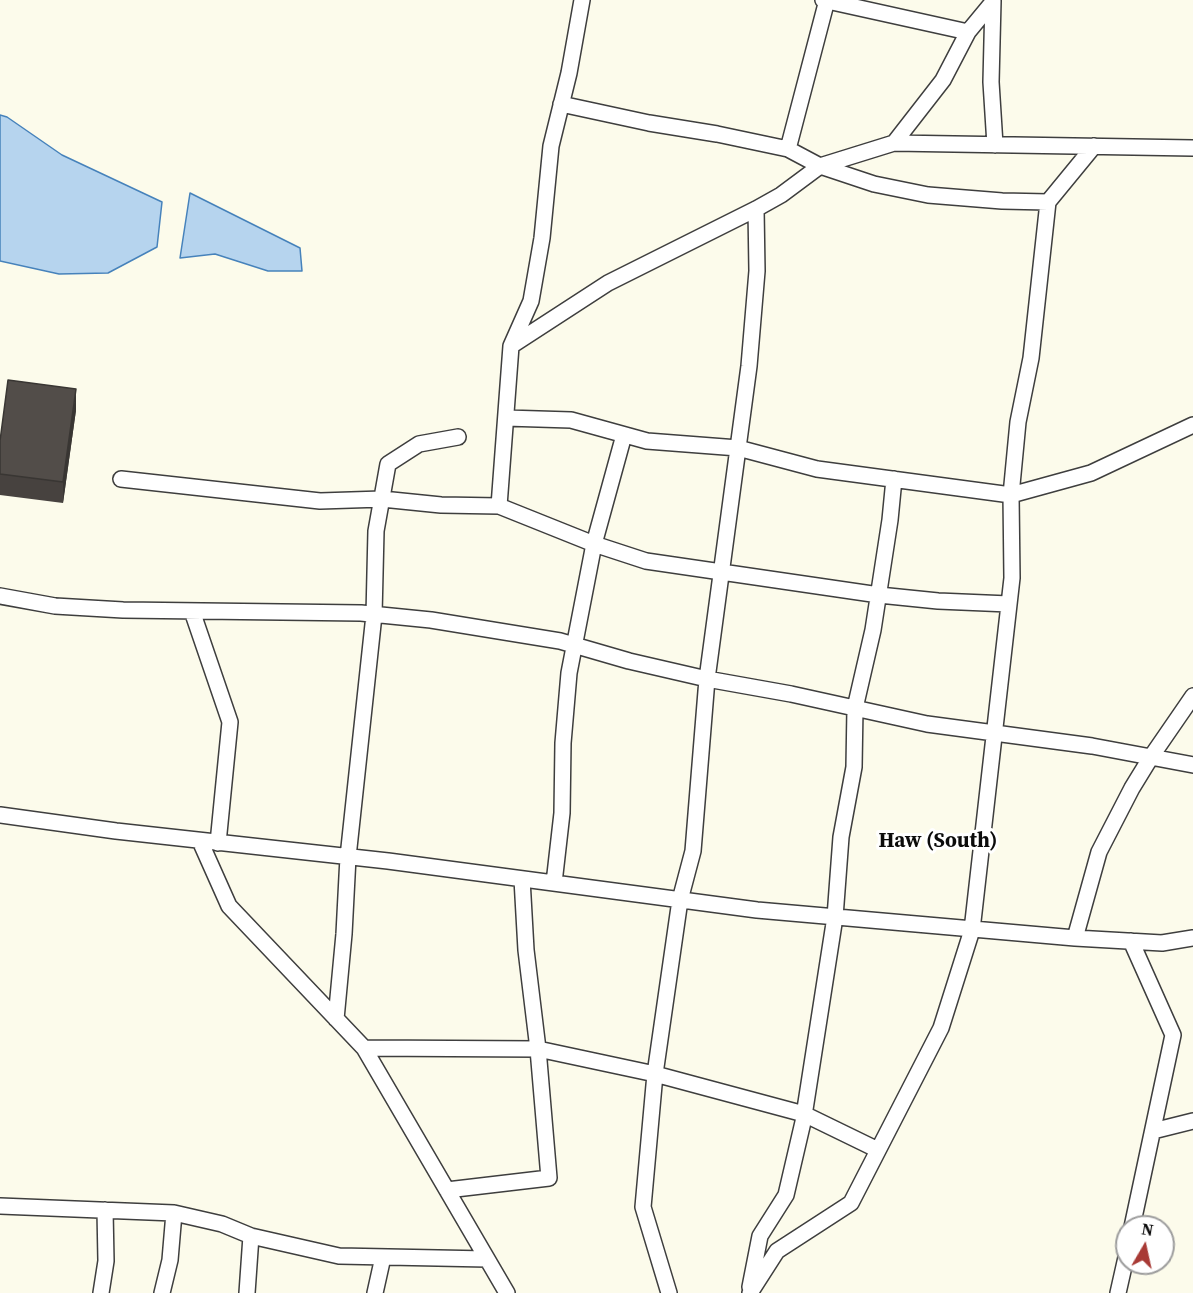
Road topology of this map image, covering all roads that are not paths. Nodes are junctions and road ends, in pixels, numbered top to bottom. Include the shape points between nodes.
1 (582, 0) edge
2 (825, 0) edge
3 (992, 2) edge
4 (968, 32) junction
5 (561, 104) junction
6 (894, 143) junction
7 (995, 144) junction
8 (1094, 146) junction
9 (1193, 148) edge
10 (788, 149) junction
11 (820, 166) junction
12 (1048, 202) junction
13 (756, 209) junction
14 (511, 346) junction
15 (506, 418) junction
16 (1193, 425) edge
17 (624, 435) junction
18 (458, 437) dead end
19 (738, 448) junction
20 (121, 479) dead end
21 (894, 479) junction
22 (1011, 495) junction
23 (382, 499) junction
24 (499, 506) junction
25 (594, 544) junction
26 (720, 571) junction
27 (879, 595) junction
28 (0, 597) edge
29 (1009, 604) junction
30 (192, 611) junction
31 (374, 615) junction
32 (574, 645) junction
33 (707, 679) junction
34 (1193, 696) edge
35 (855, 708) junction
36 (995, 733) junction
37 (1150, 757) junction
38 (1193, 765) edge
39 (0, 815) edge
40 (200, 841) junction
41 (218, 843) junction
42 (348, 857) junction
43 (522, 879) junction
44 (554, 883) junction
45 (680, 900) junction
46 (835, 917) junction
47 (972, 930) junction
48 (1075, 938) junction
49 (1193, 938) edge
50 (1131, 941) junction
51 (336, 1018) junction
52 (364, 1048) junction
53 (538, 1049) junction
54 (655, 1074) junction
55 (804, 1114) junction
56 (1193, 1121) edge
57 (1153, 1131) junction
58 (878, 1150) junction
59 (447, 1190) junction
60 (0, 1206) edge
61 (105, 1210) junction
62 (174, 1213) junction
63 (1135, 1215) edge
64 (250, 1236) junction
65 (383, 1257) junction
66 (487, 1259) junction
67 (1122, 1275) edge
68 (101, 1293) edge
69 (162, 1293) edge
70 (247, 1293) edge
71 (375, 1293) edge
72 (507, 1293) edge
73 (669, 1293) edge
74 (749, 1293) edge
75 (1118, 1293) edge

1 - 5 street
2 - 4 street
2 - 10 street
3 - 4 street
3 - 7 street
4 - 6 street via 943,80
5 - 10 street
5 - 14 street via 551,146 531,301
6 - 7 street
6 - 11 street
7 - 8 street
8 - 9 street
8 - 12 street
10 - 11 street
11 - 12 street via 874,184 928,195
11 - 13 street
12 - 22 street
13 - 14 street via 608,283
13 - 19 street via 757,271
14 - 15 street
15 - 17 street via 571,420
15 - 24 street
16 - 22 street via 1091,473
17 - 19 street via 647,441
17 - 25 street
18 - 23 street via 419,444 388,465
19 - 21 street via 817,469
19 - 26 street
20 - 23 street via 320,501
21 - 22 street
21 - 27 street
22 - 29 street
23 - 24 street
23 - 31 street via 376,531
24 - 25 street
25 - 26 street via 646,561
25 - 32 street
26 - 27 street
26 - 33 street
27 - 29 street
27 - 35 street
28 - 30 street via 55,606
29 - 36 street
30 - 31 street
30 - 41 street via 230,722
31 - 32 street via 482,628
31 - 42 street
32 - 33 street
32 - 44 street
33 - 35 street
33 - 45 street via 693,851
34 - 37 street
35 - 36 street via 927,724
35 - 46 street via 854,767 841,837
36 - 37 street
36 - 47 street
37 - 38 street
37 - 48 street via 1099,852
39 - 40 street
40 - 41 street
40 - 51 street via 229,906
41 - 42 street
42 - 43 street
42 - 51 street
43 - 44 street
43 - 53 street
44 - 45 street
45 - 46 street
45 - 54 street
46 - 47 street
46 - 55 street
47 - 48 street
47 - 58 street via 941,1028
48 - 50 street
49 - 50 street via 1162,943
50 - 57 street via 1173,1035
51 - 52 street
52 - 53 street
52 - 59 street
53 - 54 street
53 - 59 street via 549,1178
54 - 55 street
54 - 73 street via 643,1206
55 - 58 street
55 - 74 street via 786,1195 760,1236
56 - 57 street
57 - 63 street
58 - 74 street via 851,1203 777,1251
59 - 66 street
60 - 61 street
61 - 62 street
61 - 68 street via 106,1261
62 - 64 street via 222,1224
62 - 69 street via 171,1260
64 - 65 street via 339,1256
64 - 70 street
65 - 66 street
65 - 71 street
66 - 72 street
67 - 75 street

